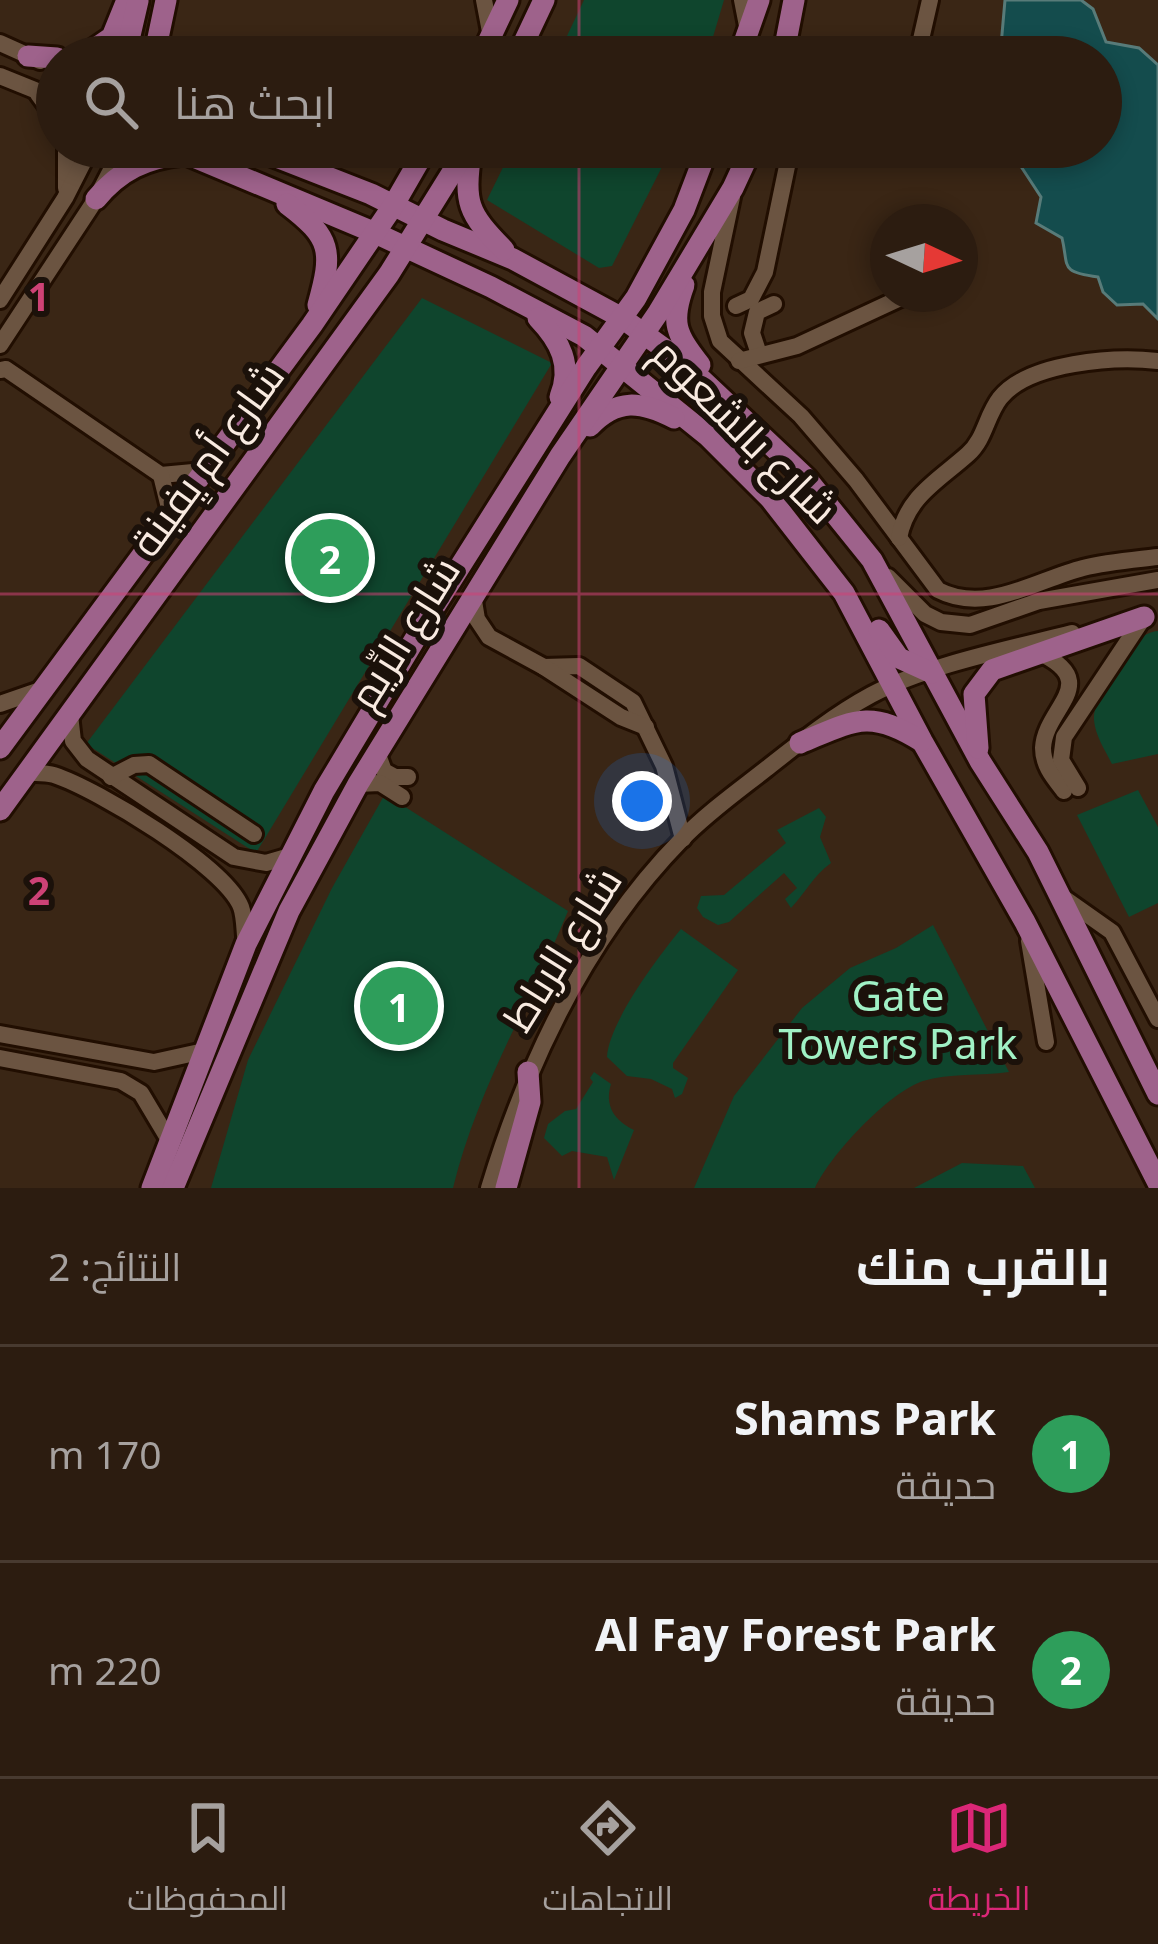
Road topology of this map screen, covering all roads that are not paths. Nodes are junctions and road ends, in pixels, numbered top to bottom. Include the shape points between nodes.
1 (127, 0) edge
2 (138, 0) edge
3 (166, 0) edge
4 (484, 0) edge
5 (508, 0) edge
6 (544, 0) edge
7 (742, 0) edge
8 (759, 0) edge
9 (794, 0) edge
10 (930, 0) edge
11 (748, 31) junction
12 (131, 32) junction
13 (788, 33) junction
14 (112, 36) edge
15 (130, 36) edge
16 (160, 36) edge
17 (486, 36) edge
18 (491, 36) edge
19 (527, 36) edge
20 (746, 36) edge
21 (787, 36) edge
22 (789, 36) edge
23 (922, 36) edge
24 (1, 43) edge
25 (28, 56) junction
26 (36, 57) edge
27 (36, 59) edge
28 (0, 76) edge
29 (33, 89) junction
30 (36, 90) edge
31 (36, 93) edge
32 (66, 168) edge
33 (80, 168) edge
34 (112, 168) edge
35 (130, 168) edge
36 (220, 168) edge
37 (302, 168) edge
38 (415, 168) edge
39 (457, 168) edge
40 (469, 168) edge
41 (700, 168) edge
42 (742, 168) edge
43 (786, 168) edge
44 (262, 186) junction
45 (733, 188) junction
46 (65, 198) junction
47 (96, 199) junction
48 (393, 206) junction
49 (424, 221) junction
50 (373, 232) junction
51 (699, 245) junction
52 (407, 248) junction
53 (513, 259) junction
54 (712, 299) junction
55 (0, 300) edge
56 (525, 304) junction
57 (736, 306) junction
58 (870, 312) edge
59 (622, 318) junction
60 (312, 325) junction
61 (644, 335) junction
62 (1, 344) edge
63 (601, 346) junction
64 (759, 354) junction
65 (739, 361) junction
66 (1158, 361) edge
67 (622, 364) junction
68 (3, 369) edge
69 (734, 407) junction
70 (708, 436) junction
71 (538, 443) junction
72 (560, 456) junction
73 (204, 471) junction
74 (161, 476) junction
75 (918, 494) junction
76 (770, 498) junction
77 (873, 502) junction
78 (171, 516) junction
79 (899, 538) junction
80 (1158, 557) edge
81 (872, 560) junction
82 (1158, 580) edge
83 (1028, 585) junction
84 (1110, 587) junction
85 (473, 595) junction
86 (1151, 615) edge
87 (1037, 652) junction
88 (932, 673) junction
89 (893, 685) junction
90 (47, 688) junction
91 (0, 704) edge
92 (70, 716) junction
93 (922, 741) junction
94 (800, 743) junction
95 (0, 748) edge
96 (377, 752) junction
97 (980, 761) junction
98 (27, 773) junction
99 (107, 774) junction
100 (408, 777) dead end
101 (358, 784) junction
102 (90, 790) junction
103 (402, 797) dead end
104 (205, 801) junction
105 (0, 810) edge
106 (254, 834) dead end
107 (682, 838) junction
108 (208, 842) junction
109 (290, 856) junction
110 (204, 863) junction
111 (1058, 893) junction
112 (1025, 922) junction
113 (246, 944) junction
114 (1158, 1019) edge
115 (0, 1034) edge
116 (1046, 1042) dead end
117 (204, 1051) junction
118 (112, 1056) junction
119 (0, 1058) edge
120 (528, 1072) junction
121 (106, 1078) junction
122 (1158, 1093) edge
123 (169, 1141) junction
124 (1158, 1183) edge
125 (152, 1188) edge
126 (173, 1188) edge
127 (489, 1188) edge
128 (506, 1188) edge

1 - 12 street
1 - 14 main road
2 - 12 main road
3 - 16 main road
4 - 17 street
5 - 18 main road
6 - 19 main road
7 - 11 street
8 - 11 main road
9 - 13 main road
10 - 23 street
11 - 20 main road
12 - 15 main road
13 - 21 main road
13 - 22 street
24 - 25 street
25 - 26 main road
25 - 27 street
28 - 29 street
29 - 30 street
29 - 31 street
32 - 46 street
33 - 46 street
34 - 47 street
35 - 47 main road
36 - 44 main road, شارع بالشعوم
37 - 48 main road, شارع بالشعوم
38 - 48 main road, شارع أم يِفينة
39 - 49 main road, شارع أم يِفينة
40 - 53 main road via 473,218
41 - 59 main road, شارع الرِّيم
42 - 45 main road, شارع الرِّيم
43 - 57 street via 765,272 751,299
44 - 50 main road, شارع بالشعوم
44 - 60 main road via 310,222 327,248
45 - 51 main road, شارع الرِّيم
45 - 54 street
46 - 55 street
47 - 62 street
48 - 49 main road, شارع بالشعوم
48 - 50 main road, شارع أم يِفينة
49 - 52 main road, شارع أم يِفينة
49 - 53 main road, شارع بالشعوم
50 - 52 main road, شارع بالشعوم
50 - 60 main road, شارع أم يِفينة
51 - 61 main road, شارع الرِّيم
51 - 69 main road via 676,323
52 - 56 main road, شارع بالشعوم
52 - 92 main road, شارع أم يِفينة
53 - 59 main road, شارع بالشعوم
54 - 57 street
54 - 65 street via 714,328
56 - 63 main road, شارع بالشعوم
56 - 71 main road via 561,346 566,375
57 - 64 street via 773,300 752,323
58 - 64 street
59 - 61 main road, شارع بالشعوم
59 - 63 main road, شارع الرِّيم
60 - 73 main road, شارع أم يِفينة
61 - 67 main road, شارع الرِّيم
61 - 69 main road, شارع بالشعوم
62 - 68 street
63 - 67 main road, شارع بالشعوم
63 - 71 main road, شارع الرِّيم
64 - 65 street
65 - 77 street via 801,416
66 - 75 street via 1106,358 1022,380 996,403 973,449
67 - 70 main road, شارع بالشعوم
67 - 72 main road, شارع الرِّيم
68 - 74 street
69 - 81 main road, شارع بالشعوم
70 - 72 main road via 651,406 627,404 602,414
70 - 76 main road, شارع بالشعوم
71 - 109 main road, شارع الرِّيم via 361,726
72 - 85 main road, شارع الرِّيم
73 - 74 street
73 - 78 main road, شارع أم يِفينة
74 - 78 street
75 - 77 street
75 - 79 street
76 - 88 main road via 826,544 893,652
76 - 89 main road, شارع بالشعوم via 844,593
77 - 79 street
78 - 90 main road, شارع أم يِفينة
79 - 83 street via 944,594 994,599
80 - 83 street
81 - 84 street via 925,614 951,623 970,625
81 - 88 main road, شارع بالشعوم
82 - 84 street
83 - 84 street
85 - 96 main road, شارع الرِّيم
85 - 107 street via 489,637 646,727
86 - 87 main road
86 - 87 street via 1064,736 1061,760 1071,789 1046,766 1043,752 1069,680
86 - 88 street, شارع الرباط
87 - 97 main road via 992,670 978,686
88 - 89 street, شارع الرباط
88 - 97 main road, شارع بالشعوم
89 - 93 main road, شارع بالشعوم
89 - 94 street, شارع الرباط
90 - 91 street
90 - 95 main road, شارع أم يِفينة
92 - 98 main road, شارع أم يِفينة
92 - 99 street via 76,746
93 - 94 main road via 864,718
93 - 112 main road, شارع بالشعوم
94 - 107 street, شارع الرباط
96 - 100 street via 384,771
96 - 101 main road, شارع الرِّيم
97 - 111 main road, شارع بالشعوم
98 - 102 street
98 - 105 main road, شارع أم يِفينة
99 - 102 street via 91,780
99 - 104 street via 149,764
99 - 108 street
101 - 103 street via 380,783
101 - 126 main road, شارع الرِّيم via 289,911
102 - 110 street
104 - 106 street
104 - 108 street
107 - 120 street, شارع الرباط via 618,916
108 - 109 street via 251,862
108 - 110 street via 214,859
109 - 113 main road, شارع الرِّيم
110 - 113 street via 241,908
111 - 114 street via 1112,932
111 - 122 main road, شارع بالشعوم
112 - 116 street
112 - 124 main road, شارع بالشعوم
113 - 117 main road, شارع الرِّيم
115 - 118 street
117 - 118 street via 154,1062
117 - 123 main road, شارع الرِّيم
118 - 121 street via 118,1067
119 - 121 street
120 - 127 street, شارع الرباط
120 - 128 main road via 530,1102
121 - 123 street via 135,1088
123 - 125 main road, شارع الرِّيم

